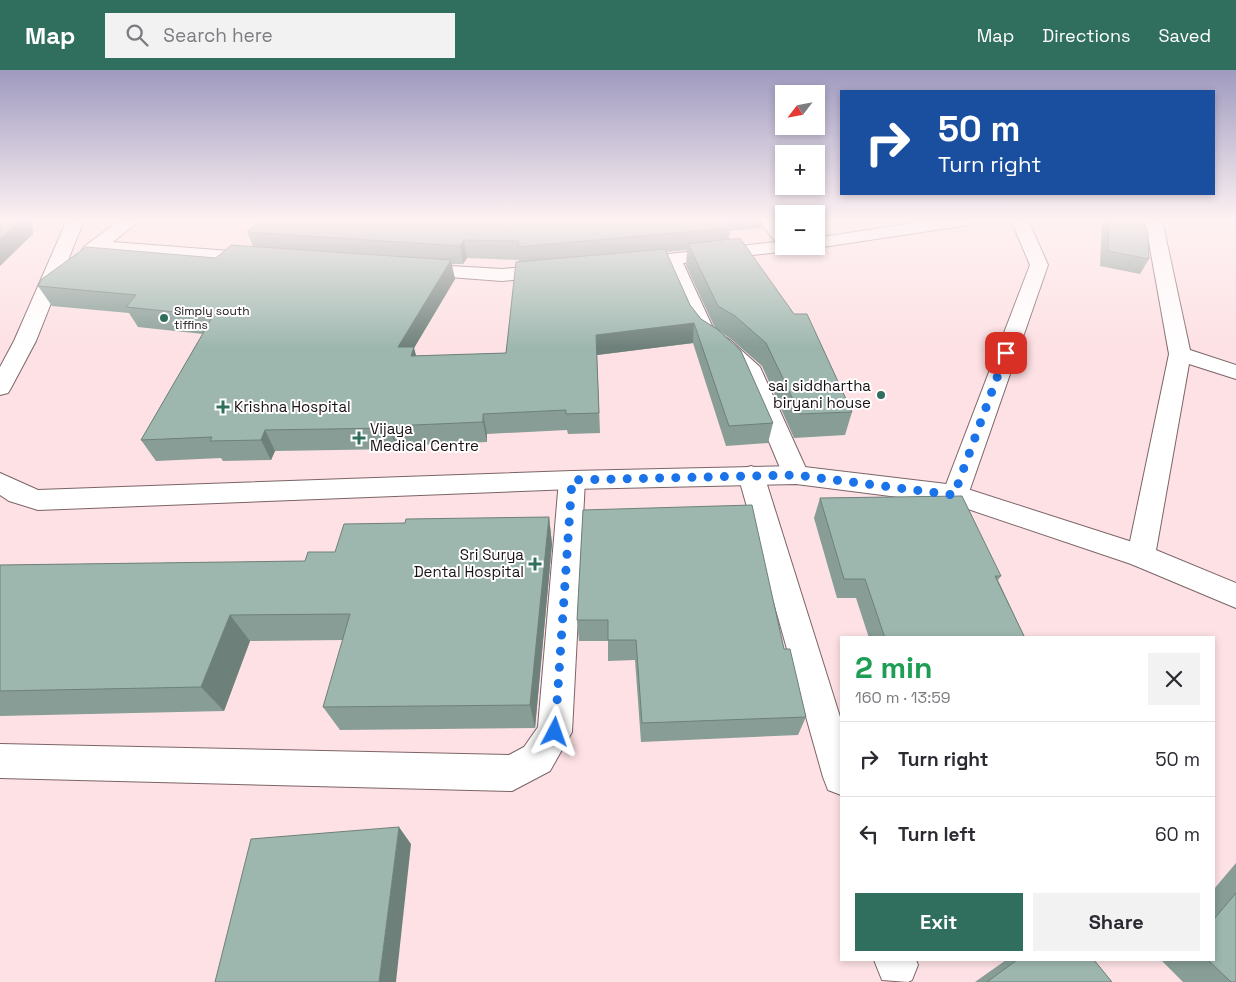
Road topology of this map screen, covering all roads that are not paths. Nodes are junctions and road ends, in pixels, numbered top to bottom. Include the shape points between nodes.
1 (60, 263) edge
2 (66, 263) edge
3 (643, 263) edge
4 (673, 263) edge
5 (1038, 263) edge
6 (1162, 263) edge
7 (615, 265) edge
8 (58, 267) junction
9 (396, 268) edge
10 (568, 269) edge
11 (1180, 354) junction
12 (1236, 372) edge
13 (0, 388) edge
14 (752, 475) junction
15 (796, 475) junction
16 (572, 480) junction
17 (0, 483) edge
18 (954, 495) junction
19 (1141, 556) junction
20 (1236, 596) edge
21 (0, 762) edge
22 (840, 775) edge

1 - 8 street
2 - 8 street
3 - 7 street
4 - 15 street via 707,334 749,367
5 - 18 street
6 - 11 street
8 - 13 street via 25,342
9 - 10 street via 502,274
11 - 12 street
11 - 19 street
14 - 15 street
14 - 16 street
14 - 22 street
15 - 18 street
16 - 17 street via 38,500 18,494
16 - 21 street via 555,732 537,759 512,773
18 - 19 street
19 - 20 street

